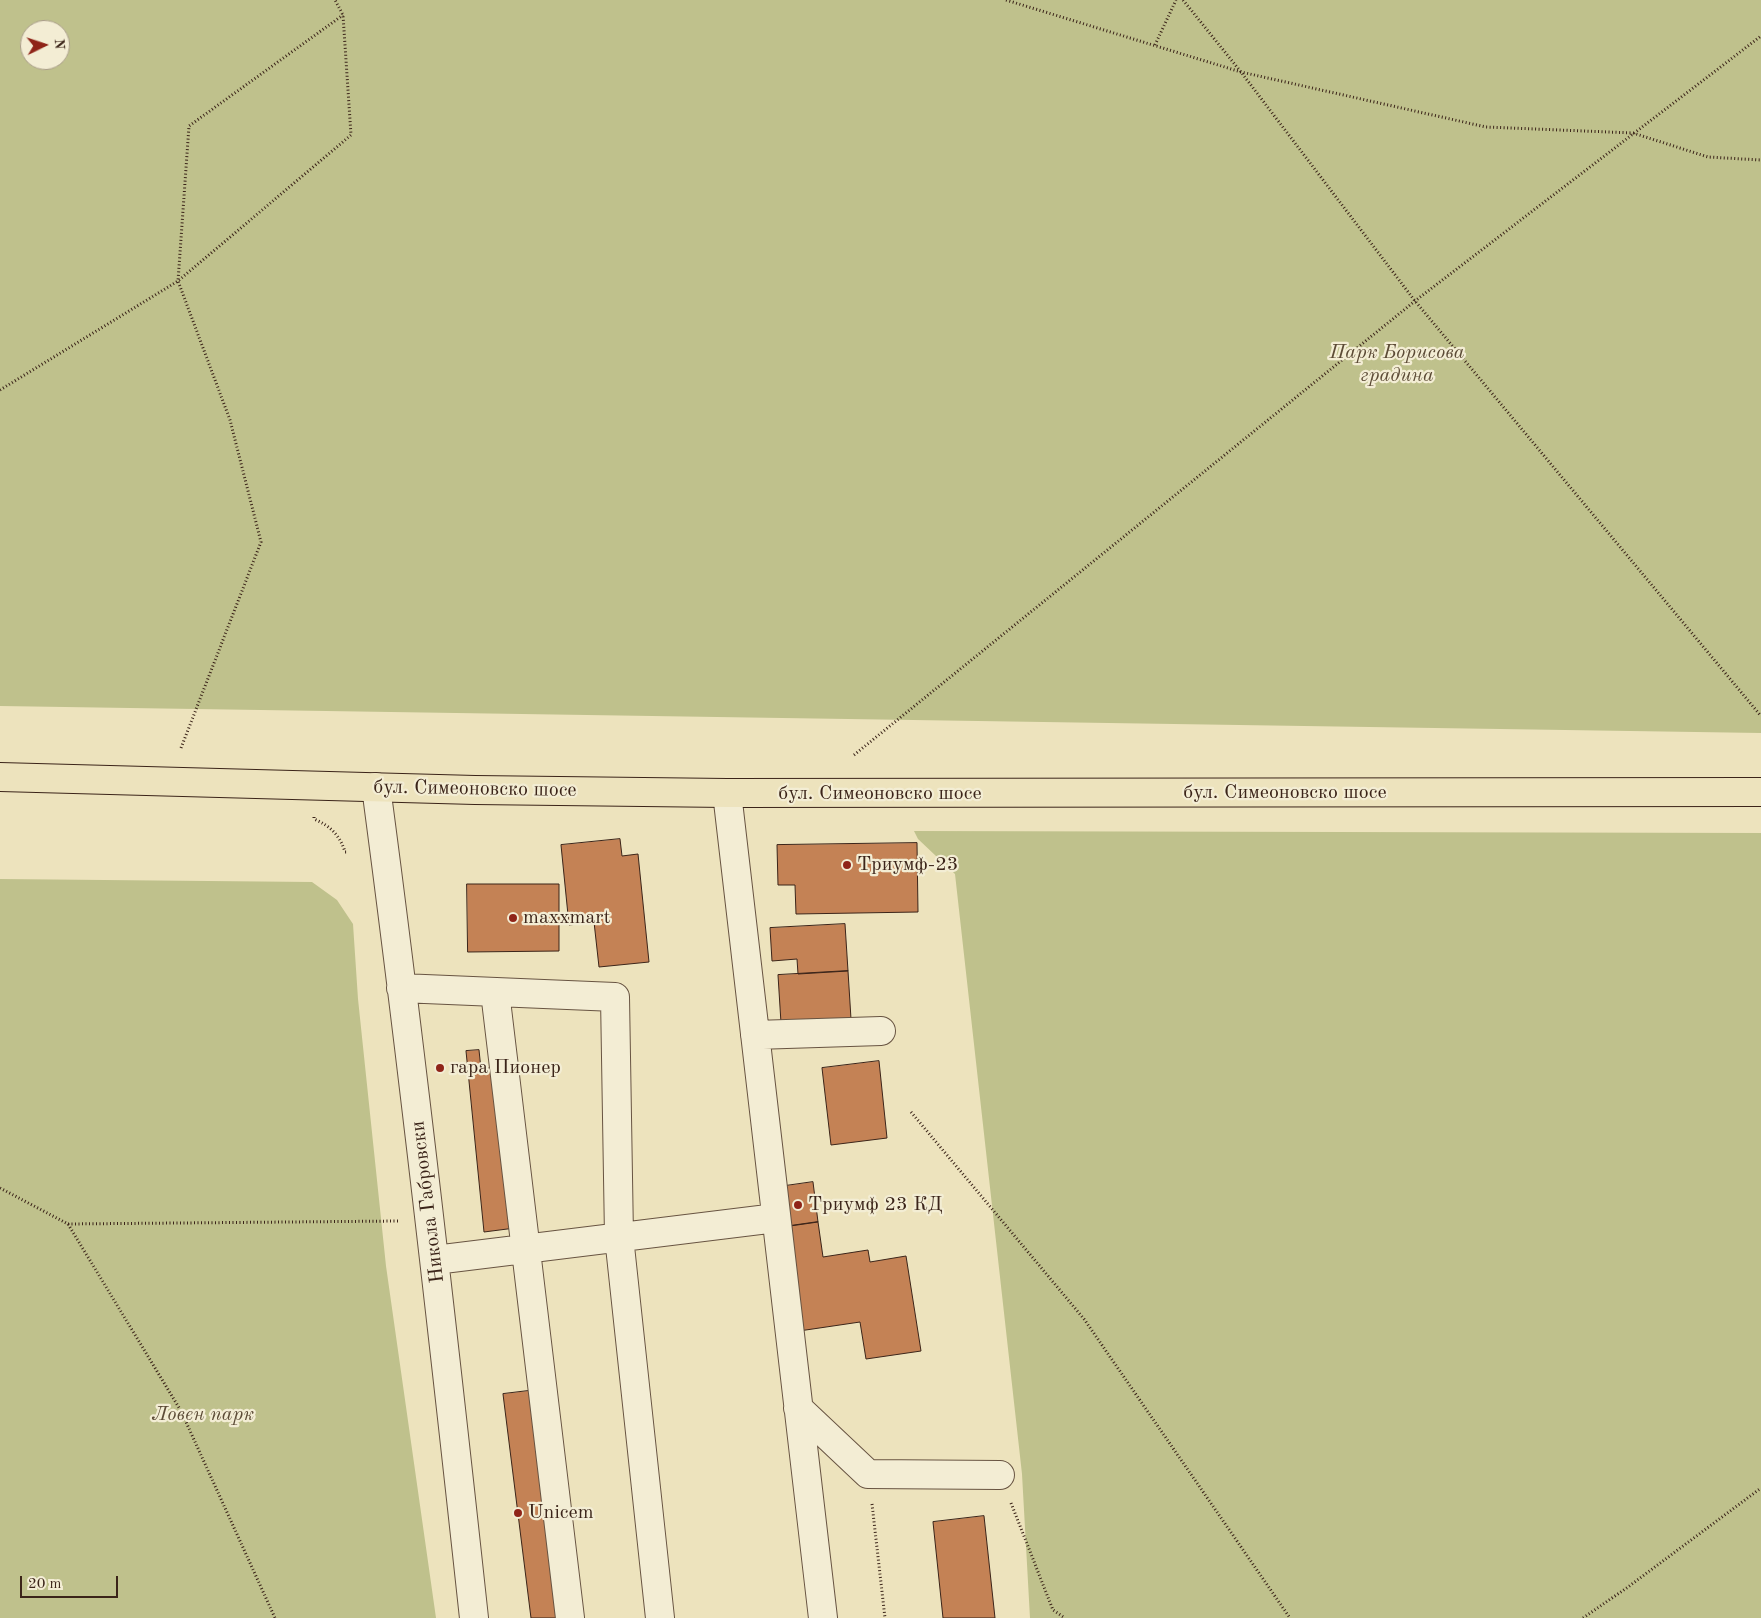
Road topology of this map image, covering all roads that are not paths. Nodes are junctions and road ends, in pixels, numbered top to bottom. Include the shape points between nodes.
1 (0, 777) edge
2 (376, 787) junction
3 (1761, 792) edge
4 (727, 793) junction
5 (401, 988) junction
6 (495, 992) junction
7 (881, 1031) dead end
8 (755, 1035) junction
9 (776, 1218) junction
10 (619, 1237) junction
11 (525, 1248) junction
12 (435, 1260) junction
13 (798, 1408) junction
14 (1000, 1475) road end
15 (474, 1618) edge
16 (570, 1618) edge
17 (660, 1618) edge
18 (823, 1618) edge

1 - 2 main road, бул. Симеоновско шосе
2 - 4 main road, бул. Симеоновско шосе
2 - 5 street, Никола Габровски
3 - 4 main road, бул. Симеоновско шосе
4 - 8 street
5 - 6 street
5 - 12 street, Никола Габровски
6 - 10 street via 615,997
6 - 11 street
7 - 8 street
8 - 9 street
9 - 10 street
9 - 13 street
10 - 11 street
10 - 17 street
11 - 12 street
11 - 16 street
12 - 15 street, Никола Габровски
13 - 14 street via 868,1474
13 - 18 street

